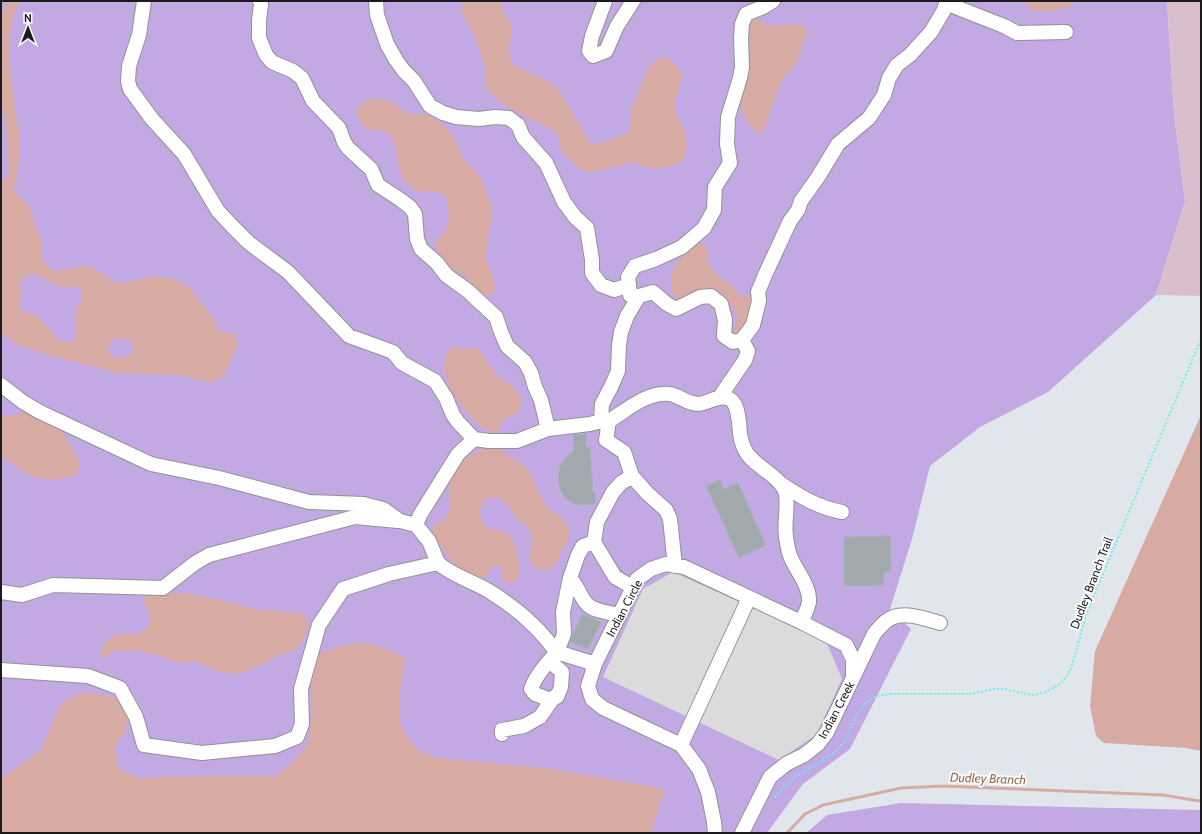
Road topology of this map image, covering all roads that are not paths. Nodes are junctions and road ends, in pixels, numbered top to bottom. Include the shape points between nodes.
1 (144, 1) edge
2 (260, 1) edge
3 (376, 1) edge
4 (604, 1) edge
5 (633, 1) edge
6 (774, 1) edge
7 (947, 2) edge
8 (1066, 32) dead end
9 (629, 285) junction
10 (639, 296) junction
11 (742, 340) junction
12 (1, 385) edge
13 (719, 398) junction
14 (605, 421) junction
15 (548, 429) junction
16 (474, 439) junction
17 (632, 476) junction
18 (780, 483) junction
19 (842, 512) dead end
20 (400, 521) junction
21 (416, 525) junction
22 (594, 542) junction
23 (438, 563) junction
24 (675, 566) junction
25 (570, 578) junction
26 (632, 587) junction
27 (1, 592) edge
28 (749, 598) junction
29 (619, 615) junction
30 (802, 622) junction
31 (940, 623) dead end
32 (555, 655) junction
33 (595, 664) junction
34 (1, 670) edge
35 (853, 678) junction
36 (554, 697) junction
37 (502, 734) dead end
38 (681, 745) junction
39 (715, 833) edge
40 (742, 833) edge

1 - 16 lane via 139,35 129,66 130,89 152,119 184,154 218,211 249,243 288,272 349,336 393,352 402,363 435,381 453,415
2 - 15 lane via 258,38 266,55 272,62 293,70 302,78 313,101 340,128 348,148 372,169 378,185 410,207 415,214 417,239 421,248 446,275 496,317 507,346 525,362 531,373
3 - 9 lane via 377,15 387,44 430,106 456,117 509,118 518,125 523,137 546,163 564,202 587,228 592,273 600,285 614,290
4 - 5 lane via 589,51 593,56 606,51 617,26
6 - 9 lane via 746,14 742,24 742,67 728,117 727,144 730,163 715,187 714,210 704,228 682,247 656,260 635,266 628,277
7 - 8 lane via 1017,33
7 - 11 lane via 931,32 897,65 889,78 884,95 868,118 838,144 801,201 758,292 759,301 753,325
9 - 10 lane via 630,295
10 - 11 lane via 652,292 676,309 700,297 711,296 721,304 725,320 724,336 733,342
10 - 14 lane via 621,332 618,371 602,404
11 - 13 lane via 748,351 745,360
12 - 20 lane via 40,412 151,464 219,478 309,502 364,504 383,509
13 - 14 lane via 698,404 670,394 658,394
13 - 18 lane via 728,398 734,402 746,452
14 - 15 lane
14 - 17 lane via 606,440 624,452
15 - 16 lane via 517,441
16 - 21 lane via 458,454
17 - 22 lane via 613,492 597,522
17 - 24 lane via 666,510 670,519
18 - 19 lane via 829,510
18 - 30 lane via 786,494 786,536 790,556 808,594 809,604
20 - 21 lane
20 - 27 lane via 355,516 209,554 163,588 53,585 22,595
21 - 23 lane via 429,541
22 - 25 lane via 583,546
22 - 26 lane via 615,577
23 - 32 lane via 513,607 533,625
23 - 34 lane via 389,574 343,589 319,625 301,690 302,724 297,737 275,746 202,753 144,745 136,717 120,688 88,676
24 - 26 lane, Indian Circle via 666,564 651,569 637,579
24 - 28 lane, Indian Circle via 684,567
25 - 29 lane via 588,605
25 - 32 lane via 563,612 564,634
26 - 29 lane, Indian Circle
28 - 30 lane, Indian Circle
28 - 38 lane
29 - 33 lane, Indian Circle
30 - 35 lane, Indian Circle via 846,645 853,659
31 - 35 lane, Indian Creek via 920,617 900,616 886,621 874,634
32 - 33 lane
32 - 36 lane via 554,665 562,672 561,687
32 - 36 lane via 533,682 531,689 535,694 548,699
33 - 38 lane, Indian Circle via 588,686 592,699 603,708
35 - 40 lane, Indian Creek via 818,744 770,777
36 - 37 lane via 540,717 524,726 502,730
38 - 39 lane, Indian Circle via 699,768 704,780

